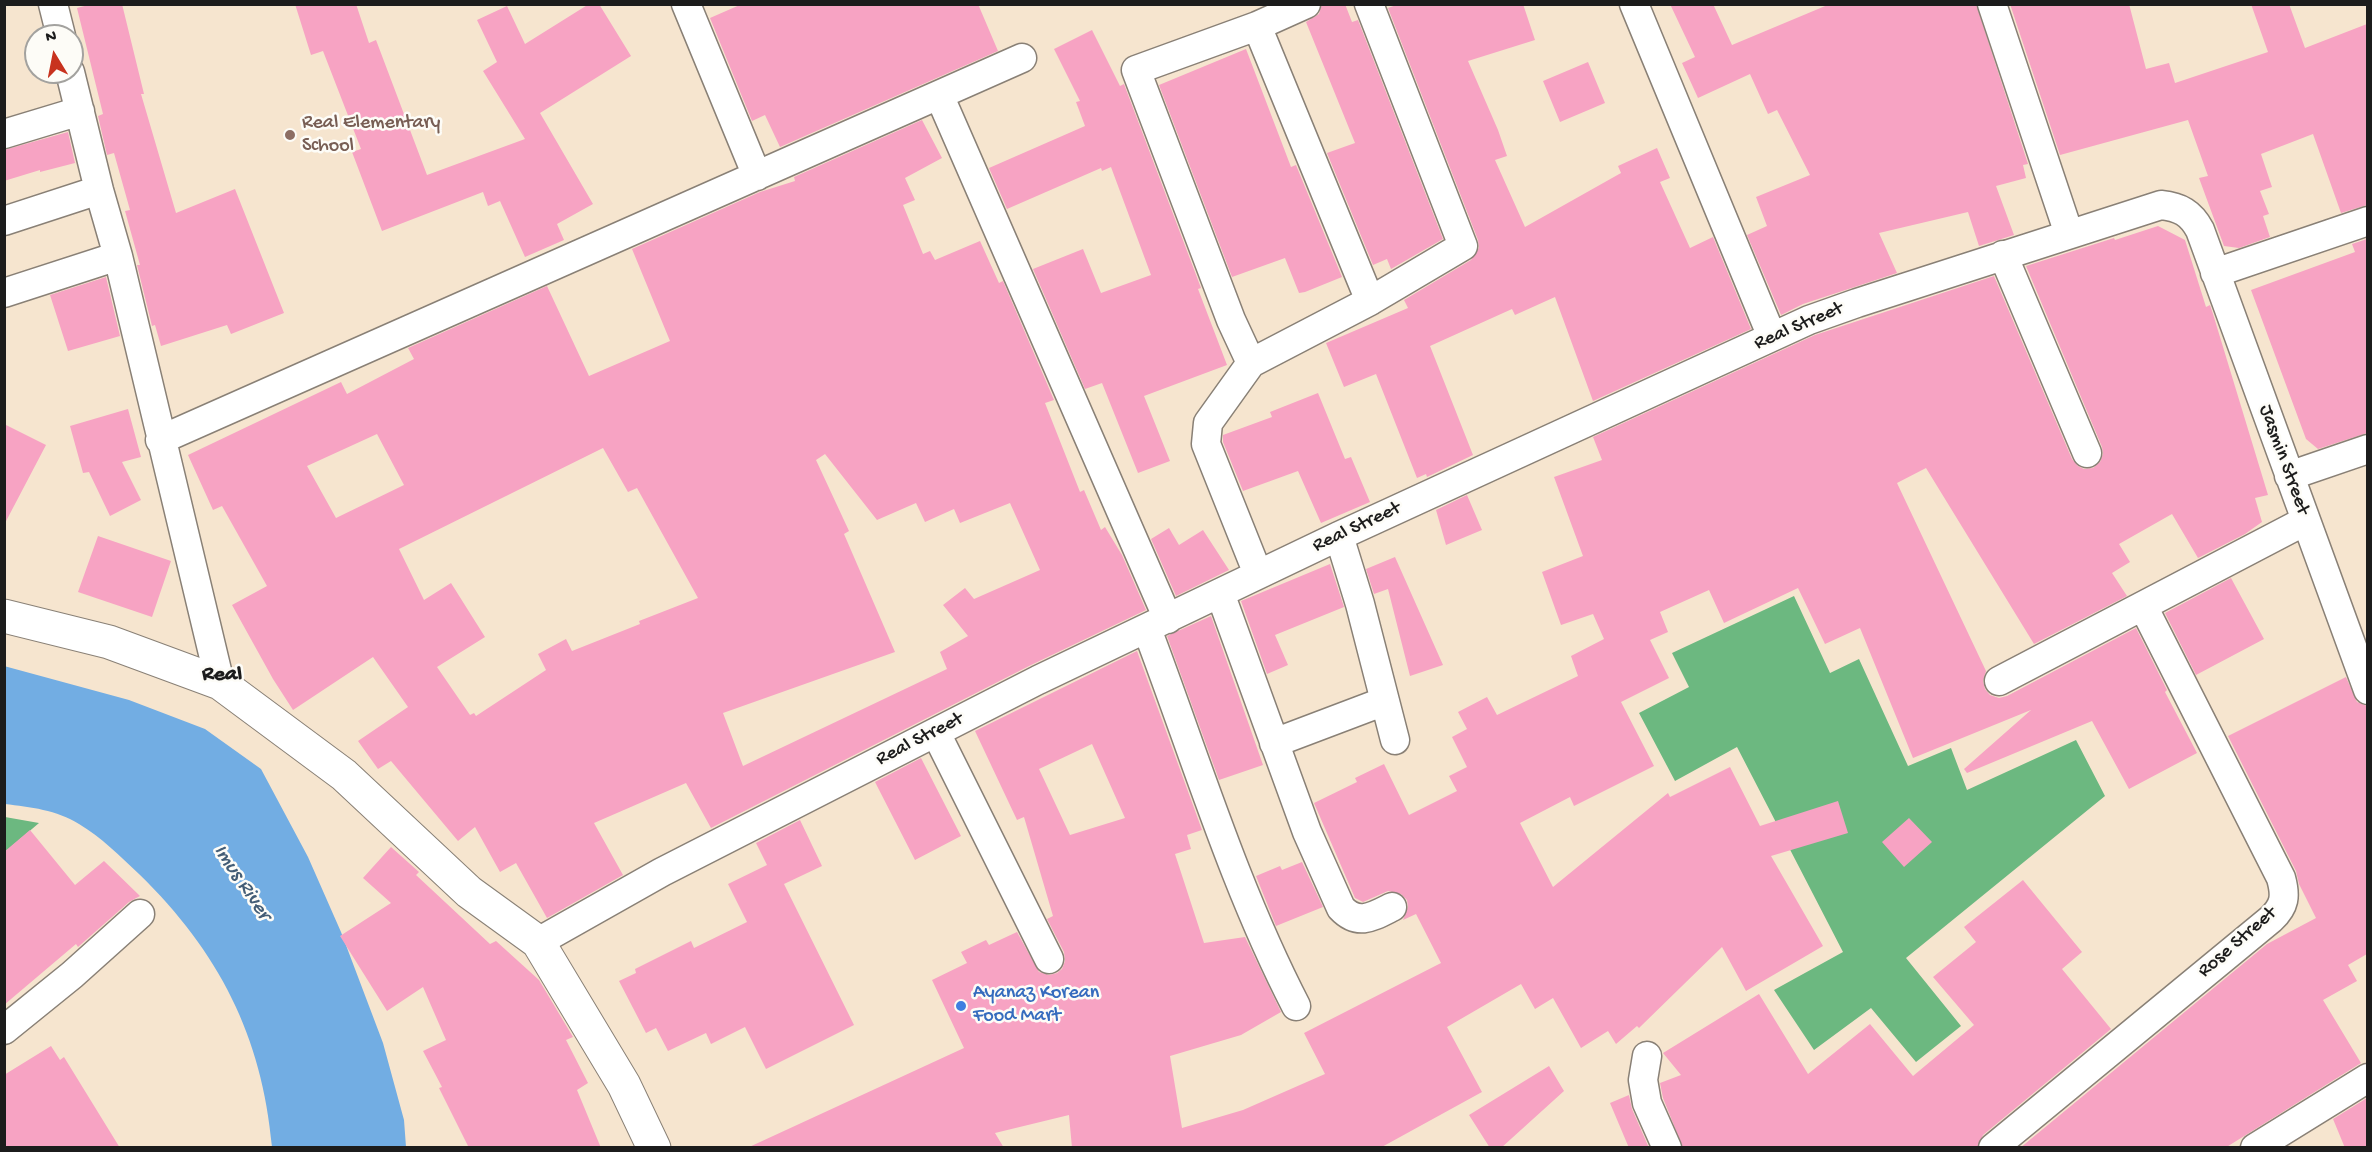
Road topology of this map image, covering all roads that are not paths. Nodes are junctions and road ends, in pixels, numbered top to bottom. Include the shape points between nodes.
1 (53, 4) edge
2 (686, 4) edge
3 (1306, 4) edge
4 (1369, 4) edge
5 (1634, 4) edge
6 (1992, 4) edge
7 (58, 24) edge
8 (1257, 26) junction
9 (1022, 58) dead end
10 (73, 84) edge
11 (940, 97) junction
12 (80, 111) junction
13 (4, 134) edge
14 (757, 176) junction
15 (99, 190) junction
16 (4, 221) edge
17 (2367, 221) edge
18 (2200, 230) joint
19 (2069, 234) junction
20 (2003, 255) junction
21 (118, 256) junction
22 (2216, 273) junction
23 (4, 293) edge
24 (1370, 301) junction
25 (1772, 338) junction
26 (1251, 363) junction
27 (160, 440) junction
28 (2367, 449) edge
29 (2087, 453) dead end
30 (2289, 476) junction
31 (2305, 521) junction
32 (1339, 536) junction
33 (1258, 574) junction
34 (1220, 593) junction
35 (2143, 606) junction
36 (4, 616) edge
37 (1158, 624) junction
38 (1999, 681) dead end
39 (220, 684) junction
40 (2367, 690) edge
41 (1385, 701) junction
42 (936, 733) junction
43 (1395, 740) dead end
44 (1274, 743) junction
45 (1392, 907) dead end
46 (140, 914) dead end
47 (538, 942) junction
48 (1049, 959) dead end
49 (1296, 1006) dead end
50 (4, 1030) edge
51 (1647, 1056) dead end
52 (2367, 1078) edge
53 (654, 1148) edge
54 (1667, 1148) edge
55 (1993, 1148) edge
56 (2255, 1148) edge

1 - 7 street
2 - 14 street
3 - 8 street
4 - 24 street via 1463,246
5 - 25 street
6 - 19 street
8 - 24 street
8 - 26 street via 1136,70 1231,321
9 - 11 street
10 - 12 street
11 - 14 street
11 - 37 street
12 - 13 street
12 - 15 street
14 - 27 street
15 - 16 street
15 - 21 street
17 - 22 street
18 - 19 street, Real Street via 2196,221 2181,209 2161,205
18 - 22 street, Jasmin Street
19 - 20 street, Real Street
20 - 25 street, Real Street via 1833,311
20 - 29 street
21 - 23 street
21 - 27 street
22 - 30 street, Jasmin Street
24 - 26 street
25 - 32 street, Real Street
26 - 33 street via 1208,423 1206,444
27 - 39 street
28 - 30 street
30 - 31 street, Jasmin Street
31 - 35 street
31 - 40 street, Jasmin Street
32 - 33 street, Real Street
32 - 41 street
33 - 34 street, Real Street
34 - 37 street, Real Street
34 - 44 street
35 - 38 street
35 - 55 street, Rose Street via 2281,878 2284,900 2271,918
36 - 39 main road via 109,642
37 - 42 street, Real Street
37 - 49 street via 1245,896
39 - 47 main road via 344,775 469,892
41 - 43 street
41 - 44 street
42 - 47 street, Real Street via 662,872
42 - 48 street
44 - 45 street via 1341,908 1349,917 1362,919
46 - 50 street
47 - 53 main road via 619,1076
51 - 54 street via 1643,1080 1647,1102
52 - 56 street

